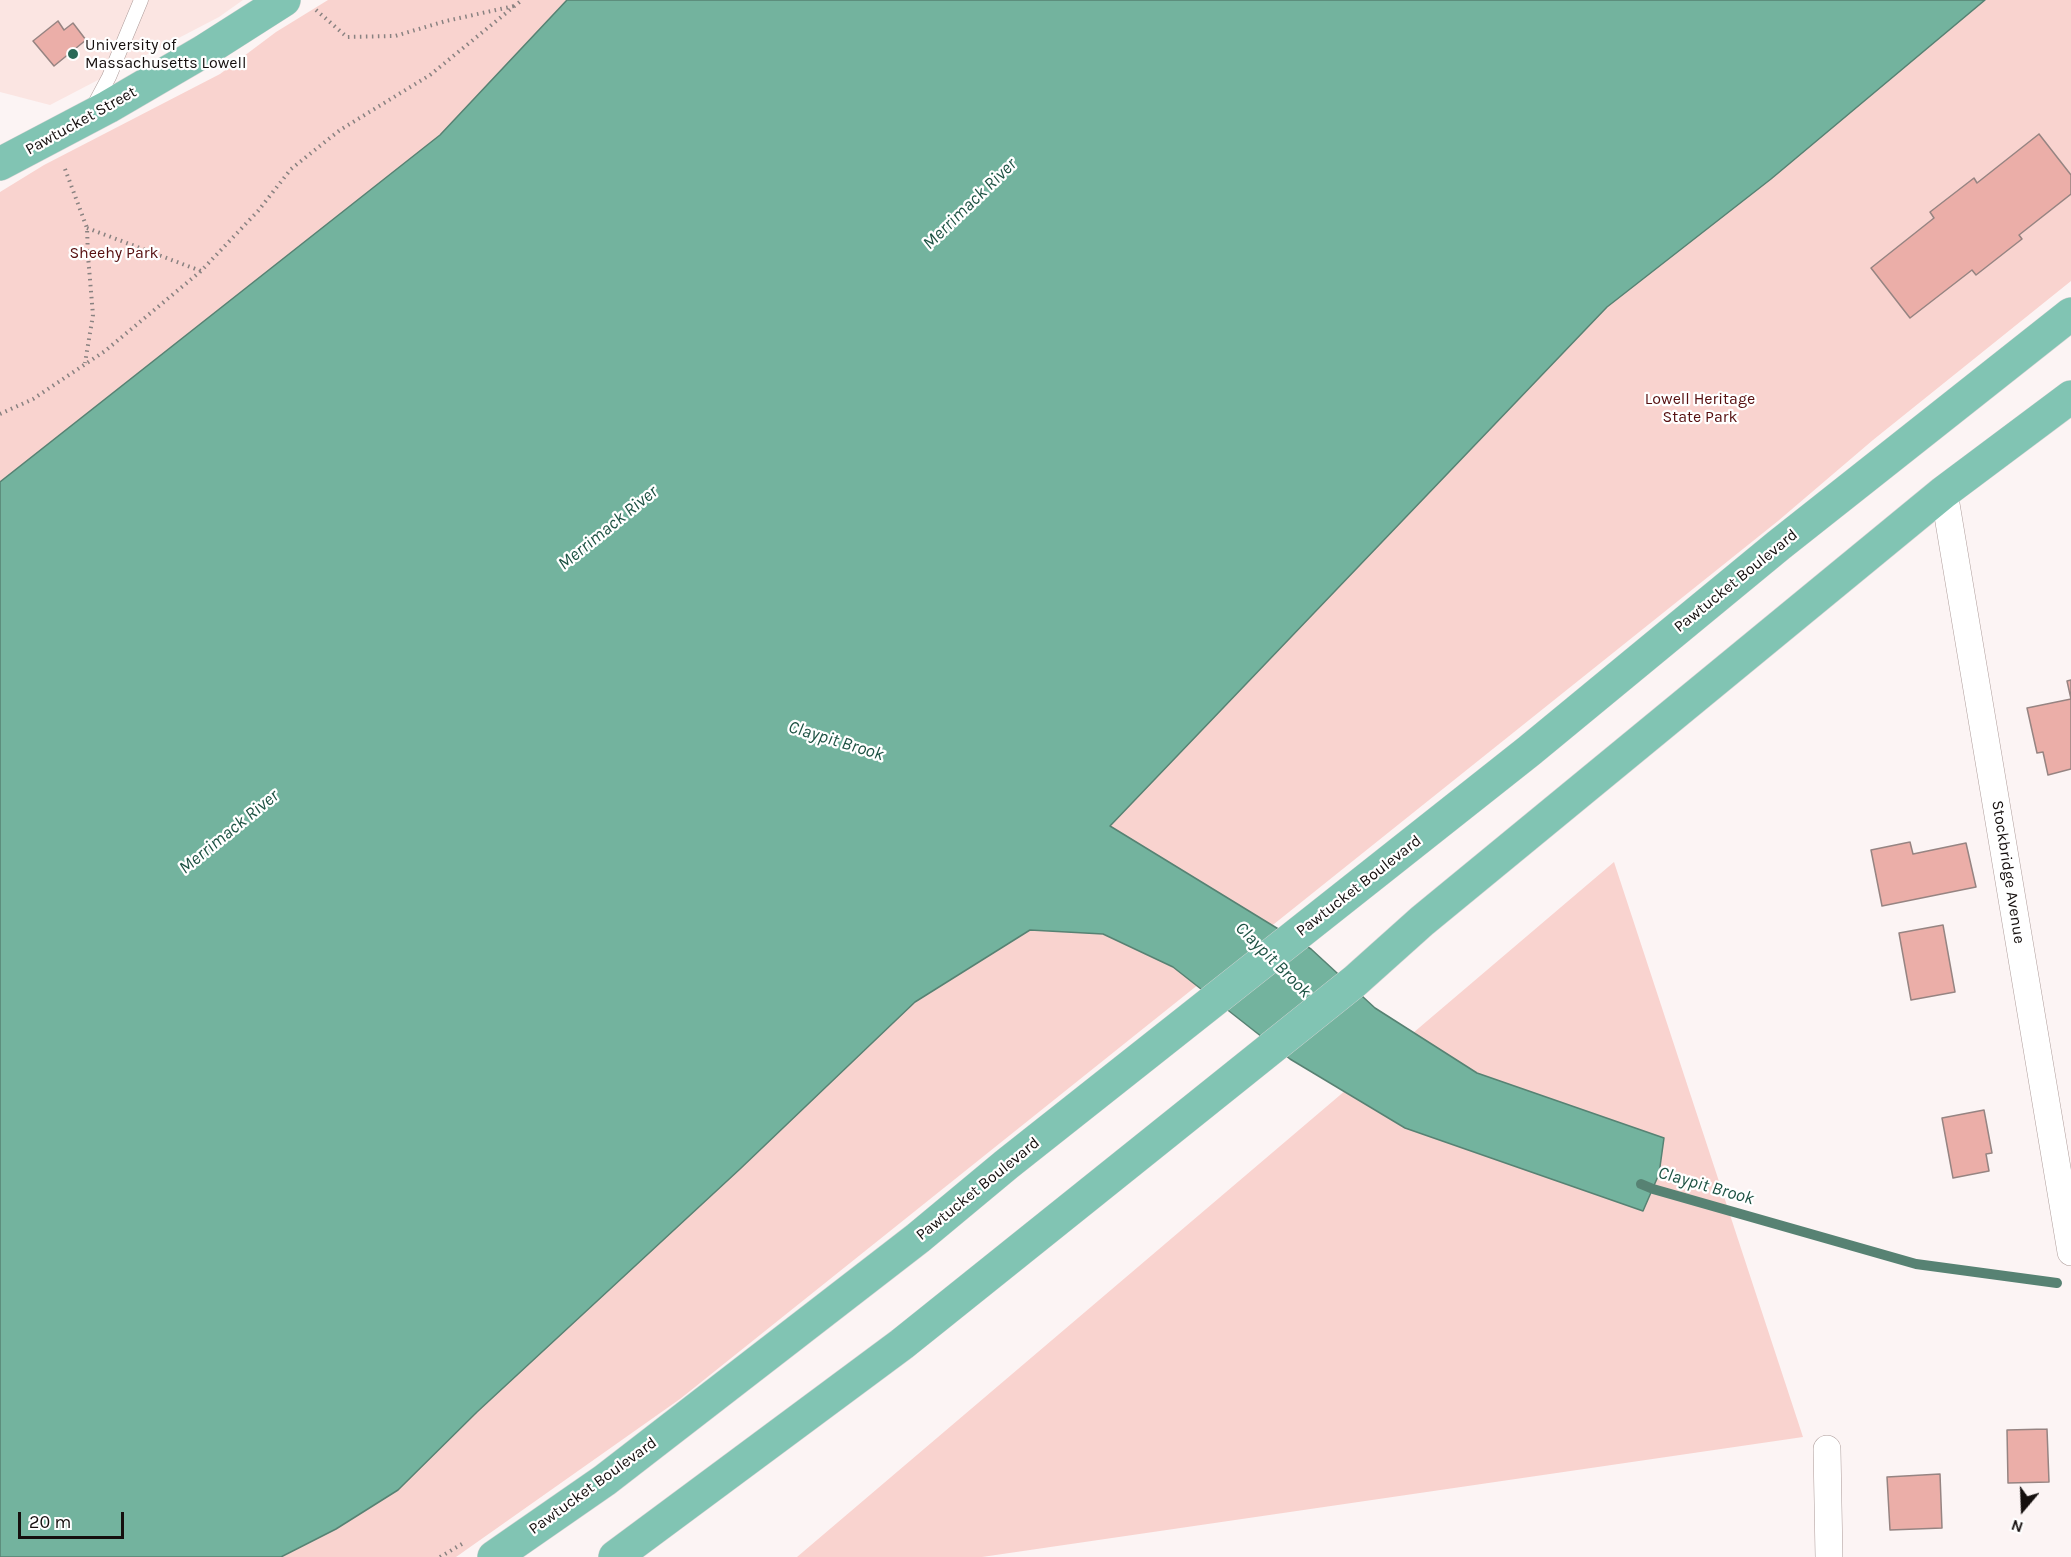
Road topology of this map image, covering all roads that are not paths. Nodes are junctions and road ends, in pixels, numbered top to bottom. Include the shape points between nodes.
1 (141, 0) edge
2 (279, 4) edge
3 (87, 118) junction
4 (0, 164) edge
5 (2071, 314) edge
6 (2071, 397) edge
7 (1944, 492) junction
8 (2071, 1252) edge
9 (1827, 1449) dead end
10 (494, 1557) edge
11 (615, 1557) edge
12 (1829, 1557) edge

1 - 3 lane
2 - 3 main road, Pawtucket Street
3 - 4 main road, Pawtucket Street
5 - 10 main road, Pawtucket Boulevard via 909,1245 605,1480
6 - 7 main road
7 - 8 street, Stockbridge Avenue
7 - 11 main road via 1431,914 1355,981 902,1344
9 - 12 street

